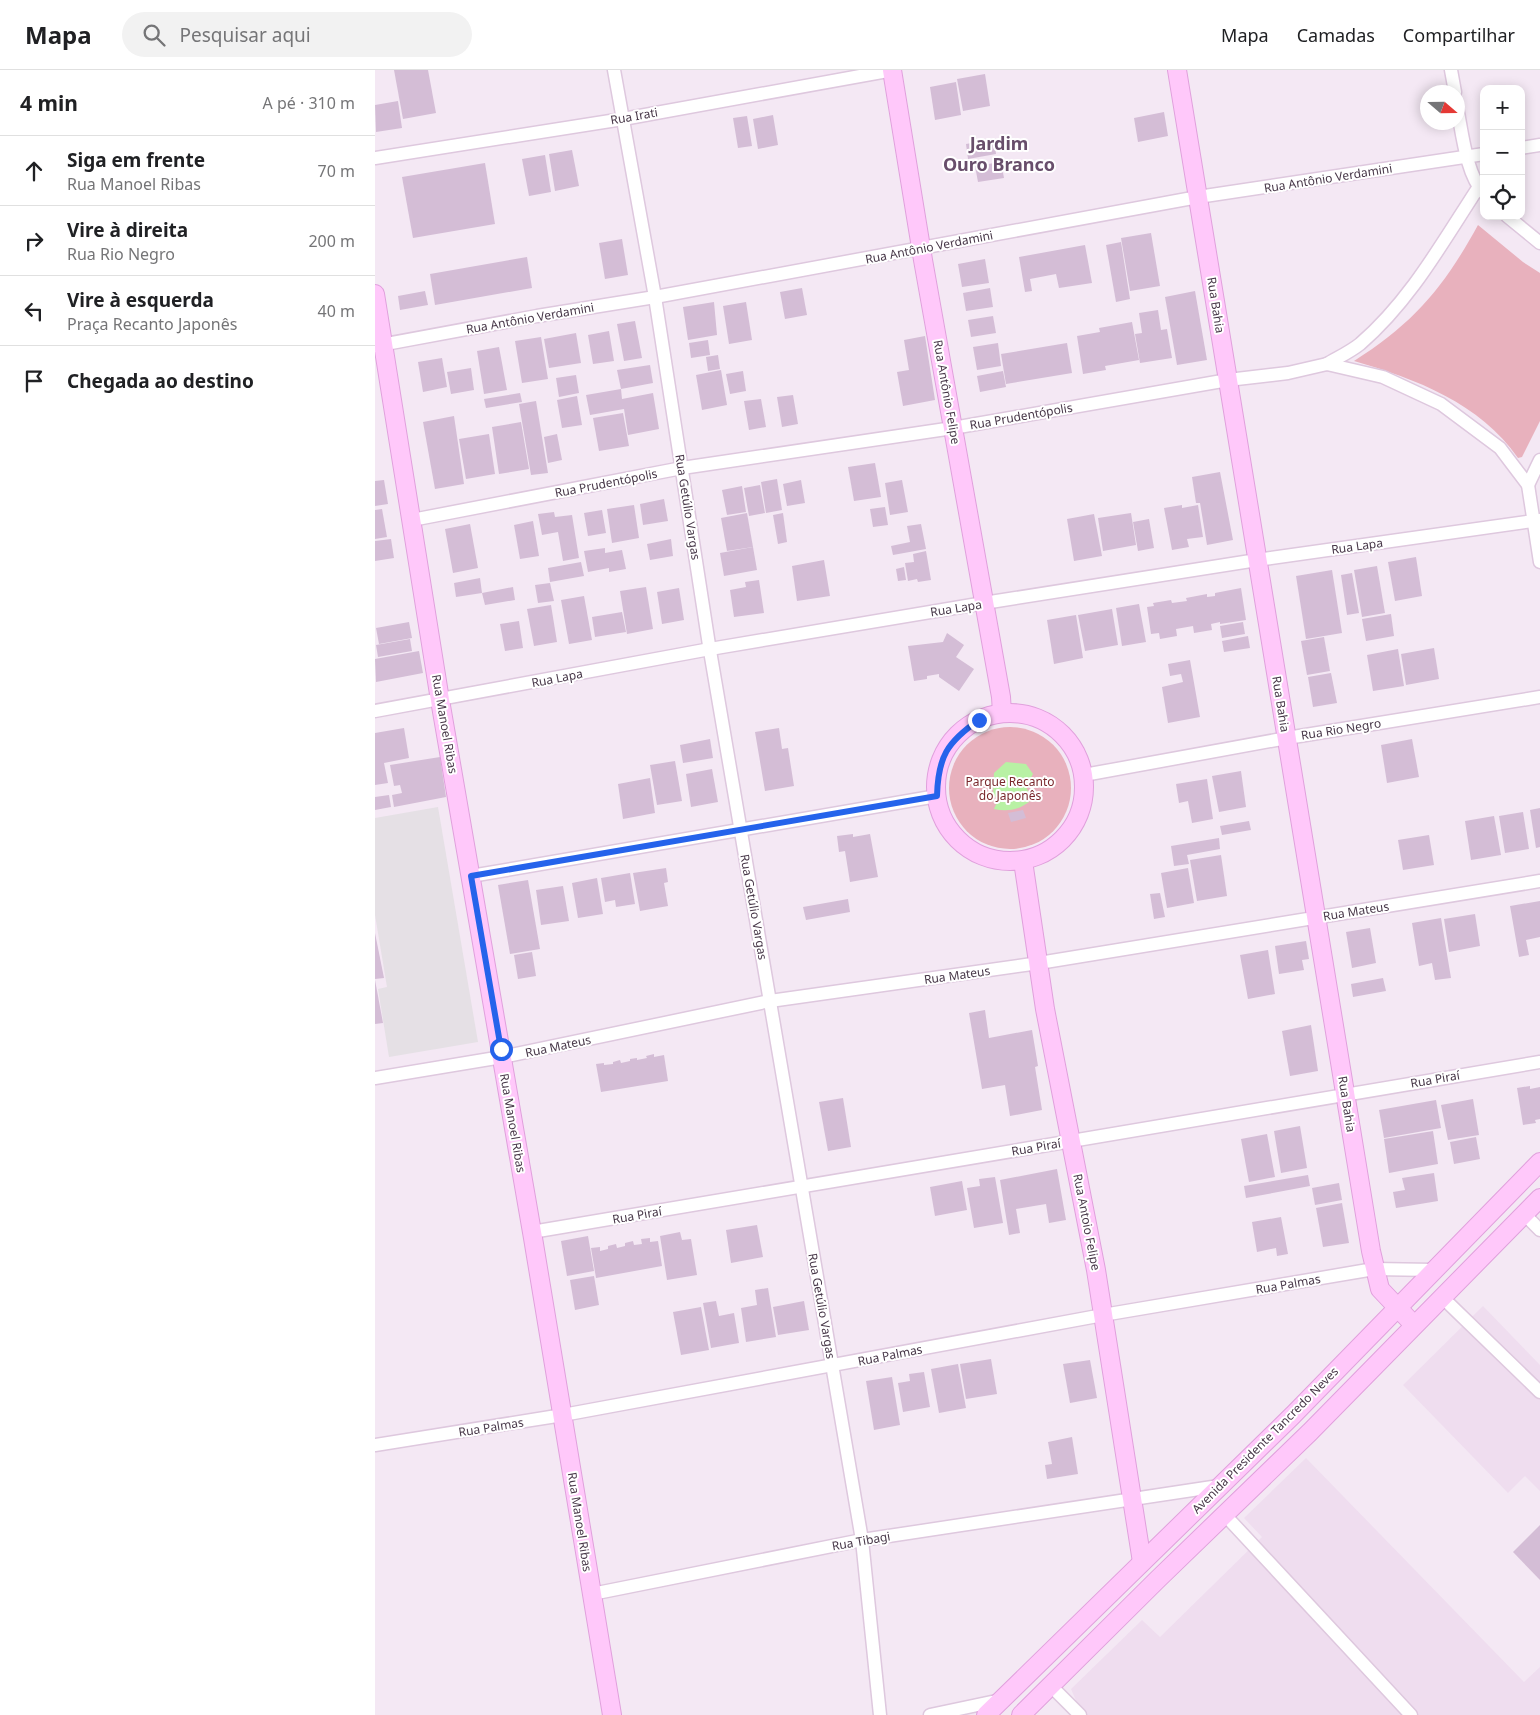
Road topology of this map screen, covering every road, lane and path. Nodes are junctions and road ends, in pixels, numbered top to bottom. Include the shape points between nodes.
1 (614, 70) edge
2 (893, 70) edge
3 (1177, 70) edge
4 (1451, 70) edge
5 (1454, 85) edge
6 (623, 119) junction
7 (1461, 130) edge
8 (1540, 145) edge
9 (1525, 147) edge
10 (1480, 155) edge
11 (1466, 157) junction
12 (375, 158) edge
13 (1480, 189) edge
14 (1480, 192) edge
15 (1198, 197) junction
16 (1512, 220) edge
17 (1540, 243) edge
18 (921, 248) junction
19 (375, 294) edge
20 (655, 297) junction
21 (379, 346) edge
22 (1327, 364) junction
23 (1228, 380) junction
24 (953, 428) junction
25 (1540, 460) edge
26 (682, 468) junction
27 (1528, 485) junction
28 (412, 520) junction
29 (1537, 520) edge
30 (1257, 560) junction
31 (1540, 562) edge
32 (984, 604) junction
33 (710, 649) junction
34 (1540, 697) edge
35 (440, 700) junction
36 (375, 711) edge
37 (1002, 713) junction
38 (1287, 738) junction
39 (1083, 775) junction
40 (937, 796) junction
41 (741, 830) junction
42 (1023, 860) junction
43 (471, 876) junction
44 (1540, 881) edge
45 (1316, 917) junction
46 (1039, 963) junction
47 (770, 1001) junction
48 (502, 1057) junction
49 (1540, 1062) edge
50 (375, 1078) edge
51 (1345, 1094) junction
52 (1071, 1141) junction
53 (1540, 1162) edge
54 (802, 1186) junction
55 (1540, 1198) edge
56 (1524, 1214) junction
57 (1540, 1230) edge
58 (532, 1232) junction
59 (1374, 1269) junction
60 (1434, 1270) junction
61 (1441, 1297) junction
62 (1397, 1307) junction
63 (1103, 1315) junction
64 (1414, 1325) junction
65 (833, 1365) junction
66 (1540, 1392) edge
67 (563, 1415) junction
68 (375, 1445) edge
69 (1219, 1486) junction
70 (1133, 1500) junction
71 (1225, 1515) junction
72 (862, 1540) junction
73 (1142, 1562) junction
74 (1158, 1579) junction
75 (592, 1594) junction
76 (1051, 1686) junction
77 (1001, 1700) junction
78 (612, 1715) edge
79 (880, 1715) edge
80 (930, 1715) edge
81 (986, 1715) edge
82 (1021, 1715) edge
83 (1080, 1715) edge
84 (1411, 1715) edge

1 - 6 street, Rua Getúlio Vargas
2 - 6 street, Rua Irati
2 - 18 street, Rua Antônio Felipe
3 - 15 street, Rua Bahia
4 - 5 street
6 - 12 street, Rua Irati
6 - 20 street, Rua Getúlio Vargas
7 - 11 street
8 - 9 street
10 - 11 street, Rua Antônio Verdamini
11 - 13 street
11 - 15 street, Rua Antônio Verdamini
14 - 22 street via 1400,304 1358,345
15 - 18 street, Rua Antônio Verdamini
15 - 23 street, Rua Bahia
16 - 17 street
18 - 20 street, Rua Antônio Verdamini
18 - 24 street, Rua Antônio Felipe
19 - 21 street, Rua Manoel Ribas
20 - 21 street, Rua Antônio Verdamini
20 - 26 street, Rua Getúlio Vargas
21 - 28 street, Rua Manoel Ribas
22 - 23 street, Rua Prudentópolis via 1288,373
22 - 27 street, Rua Prudentópolis via 1383,377 1441,404 1500,448
23 - 24 street, Rua Prudentópolis
23 - 30 street, Rua Bahia
24 - 26 street, Rua Prudentópolis
24 - 32 street, Rua Antônio Felipe
25 - 27 street
26 - 28 street, Rua Prudentópolis
26 - 33 street, Rua Getúlio Vargas
27 - 29 street, Rua Prudentópolis
28 - 35 street, Rua Manoel Ribas
29 - 30 street, Rua Lapa
29 - 31 street, Rua Prudentópolis
30 - 32 street, Rua Lapa
30 - 38 street, Rua Bahia
32 - 33 street, Rua Lapa
32 - 37 street, Rua Antônio Felipe
33 - 35 street, Rua Lapa
33 - 41 street, Rua Getúlio Vargas
34 - 38 street, Rua Rio Negro
35 - 36 street, Rua Lapa
35 - 43 street, Rua Manoel Ribas
37 - 39 street via 1024,714 1039,719 1063,735 1077,753
37 - 40 street via 979,720 960,733 946,751 938,773
38 - 39 street, Rua Rio Negro
38 - 45 street, Rua Bahia
39 - 42 street via 1084,798 1077,820 1063,839 1045,853
40 - 41 street
40 - 42 street via 943,819 957,839 976,853 999,861
41 - 43 street
41 - 47 street, Rua Getúlio Vargas
42 - 46 street, Rua Antoio Felipe
43 - 48 street, Rua Manoel Ribas
44 - 45 street, Rua Mateus
45 - 46 street, Rua Mateus
45 - 51 street, Rua Bahia
46 - 47 street, Rua Mateus
46 - 52 street, Rua Antoio Felipe
47 - 48 street, Rua Mateus
47 - 54 street, Rua Getúlio Vargas
48 - 50 street, Rua Mateus
48 - 58 street, Rua Manoel Ribas
49 - 51 street, Rua Piraí
51 - 52 street, Rua Piraí
51 - 59 street, Rua Bahia
52 - 54 street, Rua Piraí
52 - 63 street, Rua Antoio Felipe
53 - 60 street, Avenida Presidente Tancredo Neves
54 - 58 street, Rua Piraí
54 - 65 street, Rua Getúlio Vargas
55 - 56 street, Avenida Presidente Tancredo Neves
56 - 57 street
56 - 61 street, Avenida Presidente Tancredo Neves
58 - 67 street, Rua Manoel Ribas
59 - 60 street, Rua Palmas
59 - 62 street, Rua Bahia via 1380,1289
59 - 63 street, Rua Palmas
60 - 62 street, Avenida Presidente Tancredo Neves
61 - 64 street, Avenida Presidente Tancredo Neves
61 - 66 street
62 - 64 street, Rua Bahia
62 - 69 street, Avenida Presidente Tancredo Neves
63 - 65 street, Rua Palmas
63 - 70 street, Rua Antoio Felipe
64 - 71 street, Avenida Presidente Tancredo Neves
65 - 67 street, Rua Palmas
65 - 72 street, Rua Getúlio Vargas
67 - 68 street, Rua Palmas
67 - 75 street, Rua Manoel Ribas
69 - 70 street, Rua Tibagi
69 - 73 street, Avenida Presidente Tancredo Neves
70 - 72 street, Rua Tibagi
70 - 73 street, Rua Antoio Felipe
71 - 74 street, Avenida Presidente Tancredo Neves
71 - 84 street
72 - 75 street, Rua Tibagi
72 - 79 street, Rua Getúlio Vargas
73 - 74 street
73 - 77 street, Avenida Presidente Tancredo Neves
74 - 76 street, Avenida Presidente Tancredo Neves
75 - 78 street, Rua Manoel Ribas
76 - 82 street, Avenida Presidente Tancredo Neves
76 - 83 street
77 - 80 street
77 - 81 street, Avenida Presidente Tancredo Neves

